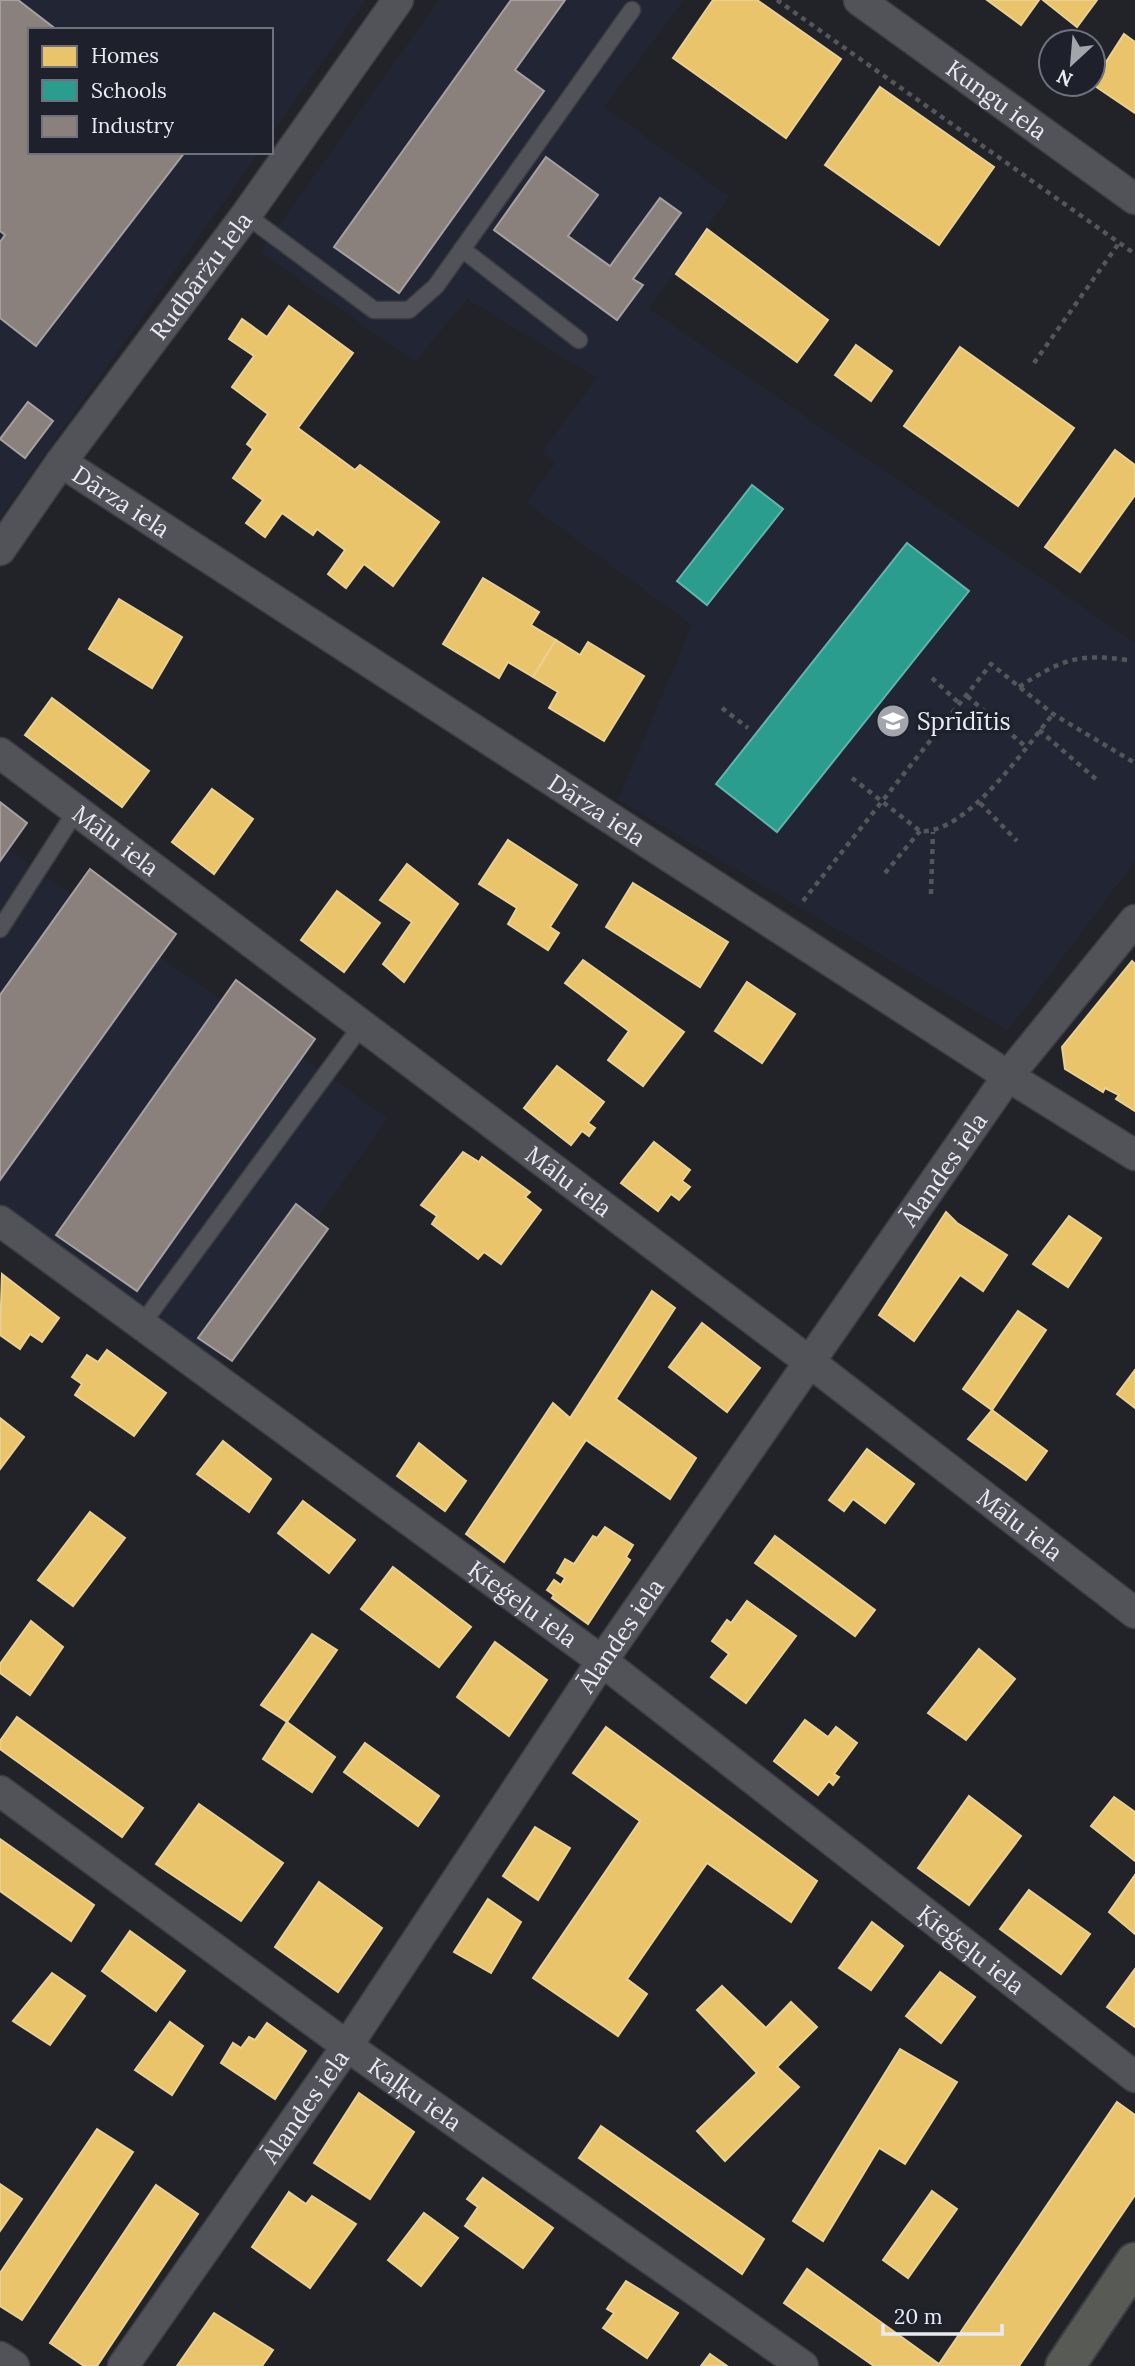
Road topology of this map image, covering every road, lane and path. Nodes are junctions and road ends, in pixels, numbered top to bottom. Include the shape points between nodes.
1 (398, 0) edge
2 (777, 0) edge
3 (859, 0) edge
4 (632, 10) dead end
5 (1135, 199) edge
6 (246, 215) junction
7 (1119, 243) junction
8 (462, 249) junction
9 (1135, 254) edge
10 (579, 340) dead end
11 (1034, 363) dead end
12 (61, 462) junction
13 (0, 550) edge
14 (1127, 660) dead end
15 (932, 678) dead end
16 (1019, 687) junction
17 (967, 696) junction
18 (960, 704) junction
19 (722, 708) dead end
20 (1053, 713) junction
21 (748, 728) dead end
22 (1040, 730) junction
23 (1026, 747) junction
24 (0, 753) edge
25 (1135, 763) edge
26 (852, 778) dead end
27 (1097, 780) dead end
28 (882, 802) junction
29 (980, 803) junction
30 (76, 811) junction
31 (920, 831) junction
32 (933, 832) junction
33 (1017, 841) dead end
34 (885, 873) dead end
35 (931, 894) dead end
36 (1135, 920) edge
37 (0, 929) edge
38 (781, 929) junction
39 (362, 1025) junction
40 (1008, 1076) junction
41 (1135, 1155) edge
42 (0, 1221) edge
43 (142, 1324) junction
44 (811, 1363) junction
45 (1135, 1613) edge
46 (602, 1661) junction
47 (0, 1791) edge
48 (347, 2046) junction
49 (1135, 2077) edge
50 (1135, 2262) edge
51 (0, 2357) edge
52 (14, 2366) edge
53 (123, 2366) edge
54 (803, 2366) edge
55 (1065, 2366) edge

1 - 6 street, Rudbāržu iela
2 - 7 path
3 - 5 street, Kungu iela
4 - 8 lane
6 - 8 lane via 374,310 409,310 436,286
6 - 12 street, Rudbāržu iela
7 - 9 path
7 - 11 path
8 - 10 lane
12 - 13 street, Rudbāržu iela
12 - 38 street, Dārza iela
14 - 16 path via 1096,655 1057,663
15 - 18 path
16 - 17 path via 991,664
16 - 20 path
17 - 18 path
17 - 23 path
18 - 28 path
19 - 21 path
20 - 22 path
20 - 25 path
22 - 23 path
22 - 27 path
23 - 29 path
24 - 30 street, Mālu iela
26 - 28 path
28 - 31 path
28 - 38 path
29 - 32 path
29 - 33 path
30 - 37 lane
30 - 39 street, Mālu iela
31 - 32 path
31 - 34 path
32 - 35 path
36 - 40 street, Ālandes iela
38 - 40 street, Dārza iela
39 - 43 lane
39 - 44 street, Mālu iela
40 - 41 street, Dārza iela
40 - 44 street, Ālandes iela
42 - 43 street, Ķieģeļu iela
43 - 46 street, Ķieģeļu iela
44 - 45 street, Mālu iela
44 - 46 street, Ālandes iela
46 - 48 street, Ālandes iela
46 - 49 street, Ķieģeļu iela
47 - 48 street, Kaļķu iela
48 - 53 street, Ālandes iela
48 - 54 street, Kaļķu iela
50 - 55 highway
51 - 52 street

